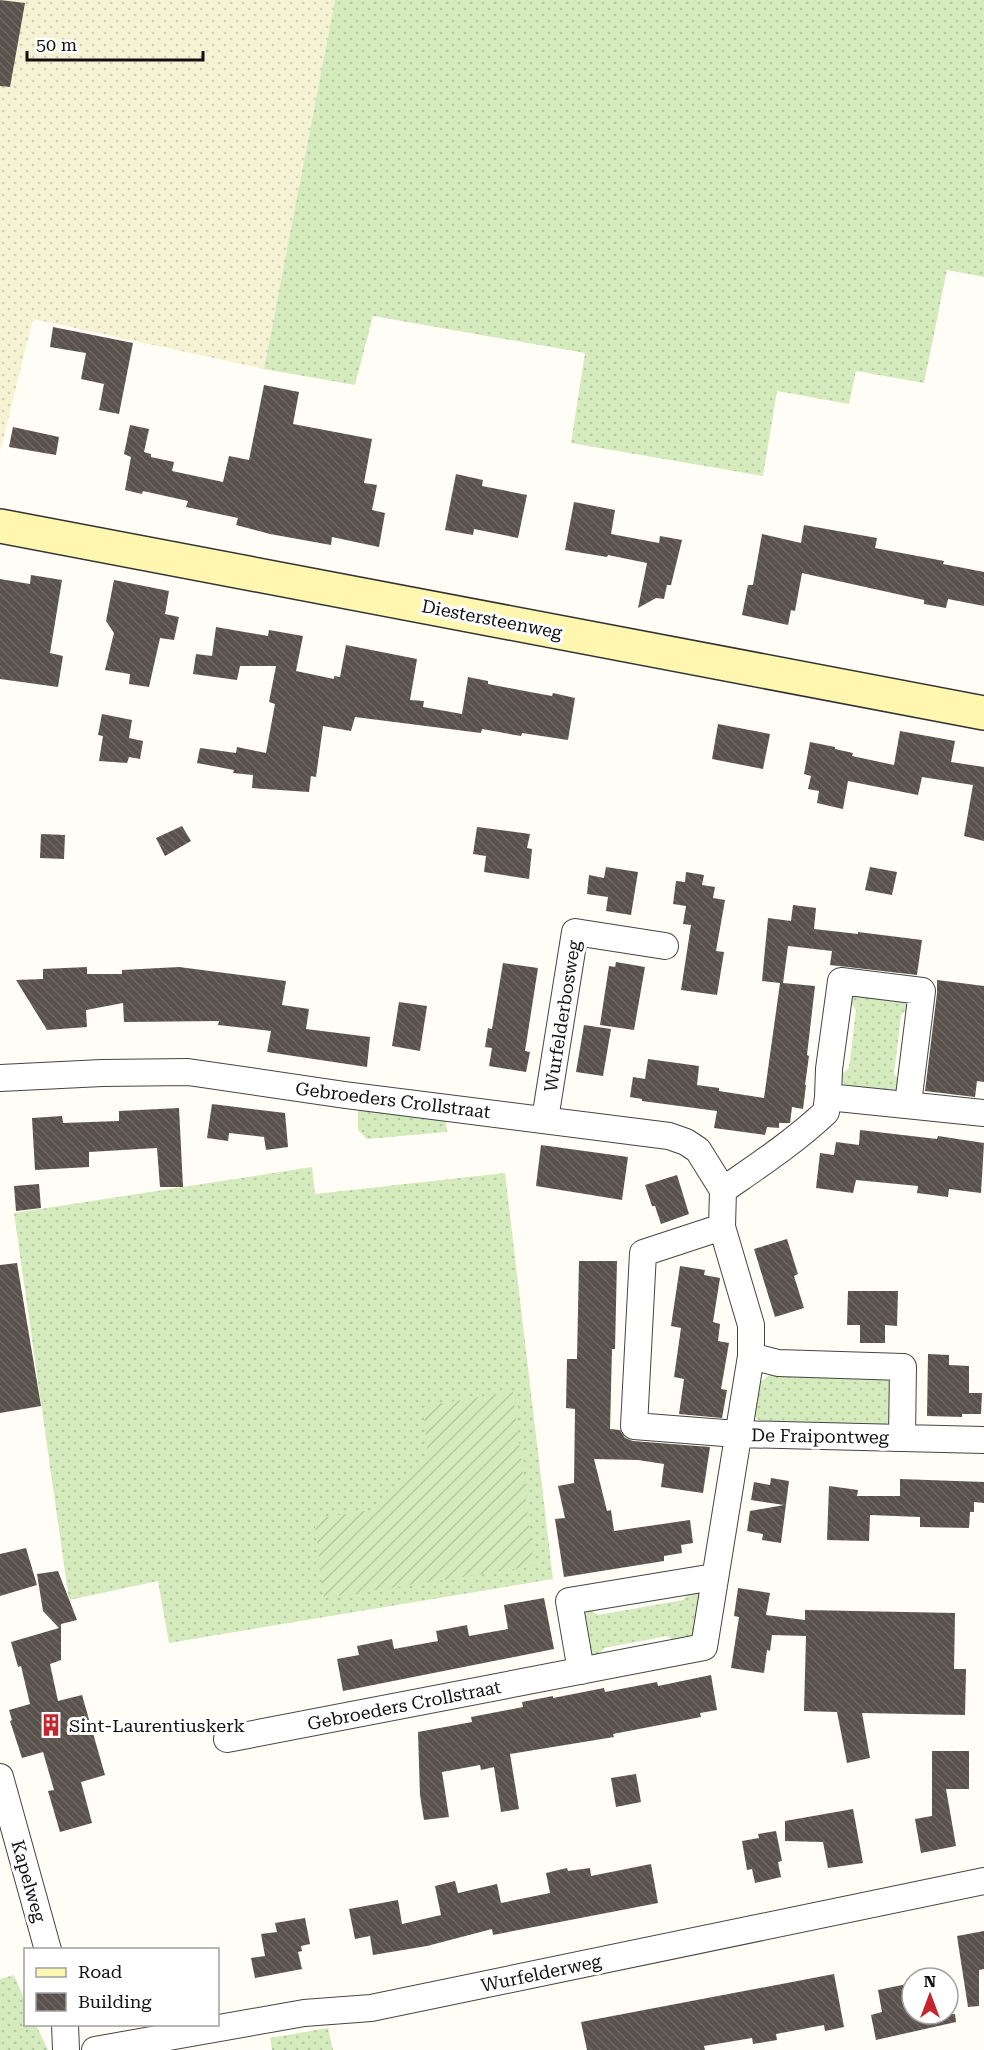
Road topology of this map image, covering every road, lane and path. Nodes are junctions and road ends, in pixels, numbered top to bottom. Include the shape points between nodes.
1 (0, 526) edge
2 (984, 713) edge
3 (665, 946) dead end
4 (0, 1078) edge
5 (828, 1097) junction
6 (908, 1104) junction
7 (984, 1113) edge
8 (545, 1119) junction
9 (723, 1190) junction
10 (722, 1227) junction
11 (751, 1356) junction
12 (737, 1434) junction
13 (902, 1438) junction
14 (984, 1440) edge
15 (714, 1577) junction
16 (582, 1671) junction
17 (226, 1739) dead end
18 (0, 1777) edge
19 (984, 1881) edge
20 (47, 1948) edge
21 (65, 2026) edge
22 (66, 2050) edge
23 (95, 2050) edge

1 - 2 main road, Diestersteenweg
3 - 8 street, Wurfelderbosweg via 575,932
4 - 8 street, Gebroeders Crollstraat via 188,1072
5 - 6 street
5 - 6 street via 841,981 922,992
5 - 9 street via 826,1112 818,1120
6 - 7 street
8 - 9 street, Gebroeders Crollstraat via 669,1136 686,1142 698,1150
9 - 10 street, Gebroeders Crollstraat
10 - 11 street, Gebroeders Crollstraat via 751,1325
10 - 12 street via 643,1253 634,1426
11 - 12 street, Gebroeders Crollstraat
11 - 13 street, De Fraipontweg via 778,1363 903,1367
12 - 13 street, De Fraipontweg
12 - 15 street, Gebroeders Crollstraat
13 - 14 street, De Fraipontweg
15 - 16 street, Gebroeders Crollstraat via 704,1647
15 - 16 street via 569,1601
16 - 17 street, Gebroeders Crollstraat
18 - 20 street, Kapelweg
19 - 23 street, Wurfelderweg via 371,2008 303,2013
21 - 22 street

